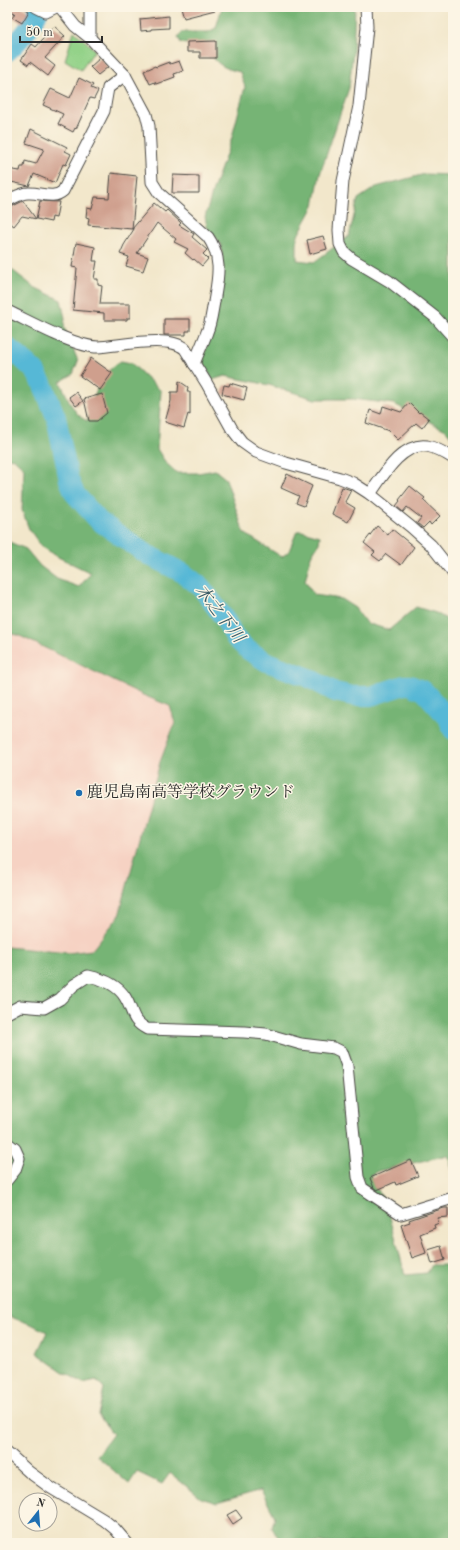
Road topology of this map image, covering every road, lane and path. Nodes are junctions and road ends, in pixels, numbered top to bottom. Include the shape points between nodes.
1 (56, 7) edge
2 (60, 7) edge
3 (90, 7) edge
4 (366, 7) edge
5 (41, 10) edge
6 (90, 38) junction
7 (125, 75) junction
8 (7, 201) edge
9 (7, 311) edge
10 (453, 337) edge
11 (194, 364) junction
12 (453, 458) edge
13 (370, 494) junction
14 (453, 573) edge
15 (7, 1013) edge
16 (7, 1143) edge
17 (7, 1180) edge
18 (453, 1198) edge
19 (7, 1452) edge
20 (127, 1543) edge

1 - 5 street
2 - 6 street via 75,26
3 - 6 street
4 - 10 street via 367,27 359,106 343,181 340,244 352,259 389,281 435,318
6 - 7 street
7 - 8 street via 108,88 104,111 63,192 58,196 22,193
7 - 11 street via 146,114 152,182 159,193 208,237 217,255 219,270 212,316
9 - 11 street via 73,341 97,347 135,342 181,345
11 - 13 street via 242,442 256,452 340,478
12 - 13 street via 438,449 426,446 413,448 402,454
13 - 14 street via 431,545
15 - 18 street via 20,1006 44,1008 60,1000 74,985 88,976 103,979 114,985 125,996 139,1024 147,1029 237,1031 266,1034 301,1044 334,1048 342,1052 347,1066 358,1177 362,1188 401,1214
16 - 17 street via 19,1158 15,1170
19 - 20 street via 40,1480 104,1520

